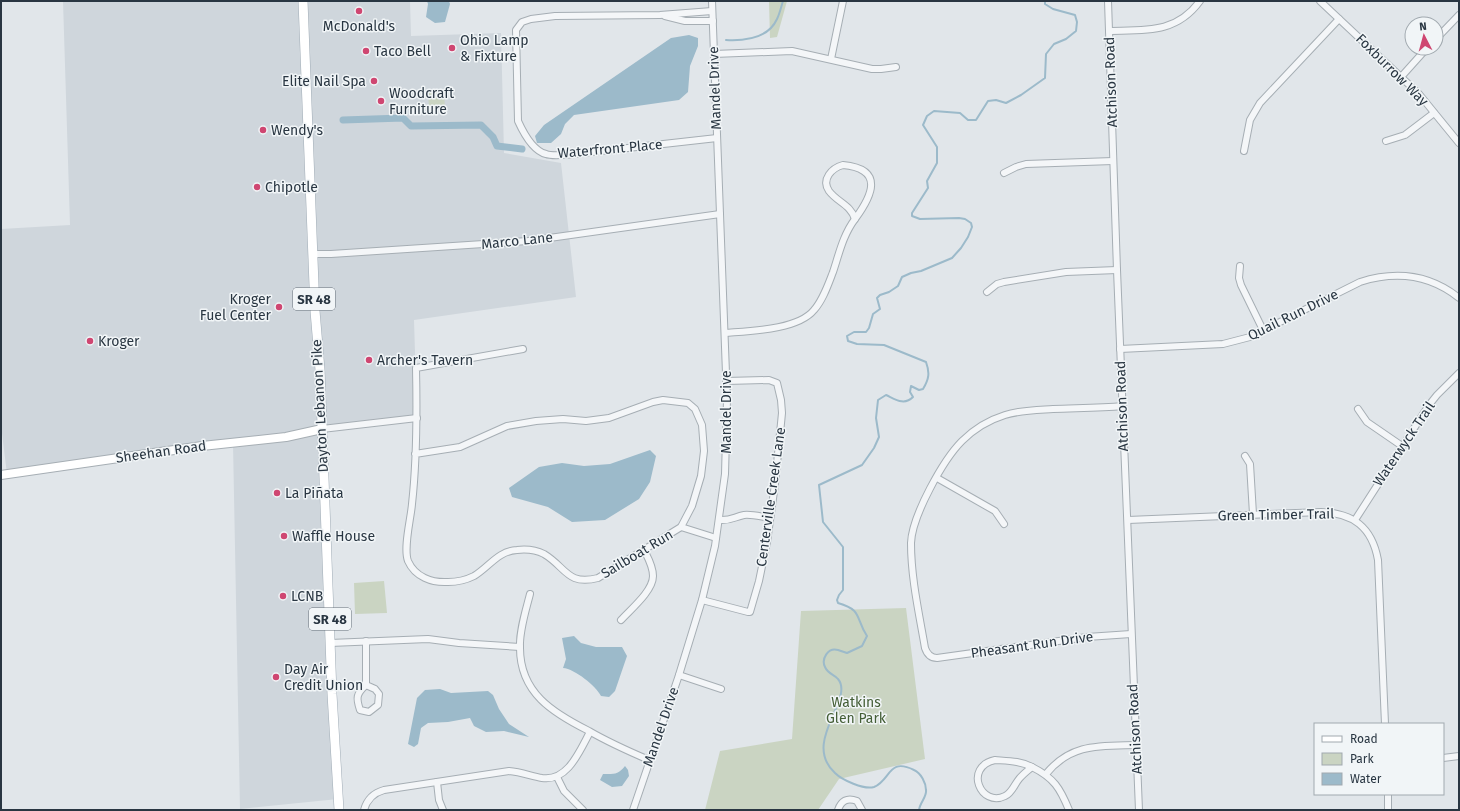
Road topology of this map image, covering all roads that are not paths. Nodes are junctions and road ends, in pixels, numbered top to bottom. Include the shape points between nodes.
1 (303, 1) edge
2 (712, 1) edge
3 (844, 1) edge
4 (1108, 1) edge
5 (1200, 1) edge
6 (1320, 1) edge
7 (712, 11) junction
8 (660, 15) junction
9 (1459, 15) edge
10 (1339, 19) junction
11 (713, 21) junction
12 (1109, 31) junction
13 (1444, 31) edge
14 (714, 54) junction
15 (1420, 56) edge
16 (831, 59) junction
17 (896, 67) dead end
18 (1401, 77) junction
19 (1434, 113) junction
20 (717, 138) junction
21 (1386, 141) dead end
22 (1459, 143) edge
23 (1244, 151) dead end
24 (1113, 161) junction
25 (1004, 173) dead end
26 (720, 214) junction
27 (855, 219) junction
28 (313, 254) junction
29 (1240, 266) dead end
30 (1117, 270) junction
31 (987, 292) dead end
32 (1459, 298) edge
33 (1263, 330) junction
34 (724, 333) junction
35 (523, 349) dead end
36 (1120, 349) junction
37 (1459, 373) edge
38 (726, 382) junction
39 (1122, 406) junction
40 (1358, 409) dead end
41 (417, 418) junction
42 (322, 429) junction
43 (1402, 446) junction
44 (415, 454) junction
45 (1245, 456) dead end
46 (1, 475) edge
47 (937, 478) junction
48 (1253, 514) junction
49 (770, 518) junction
50 (719, 520) junction
51 (1128, 520) junction
52 (1355, 520) junction
53 (1004, 524) dead end
54 (681, 527) junction
55 (716, 538) junction
56 (644, 550) junction
57 (530, 594) dead end
58 (702, 600) junction
59 (622, 620) dead end
60 (1132, 634) junction
61 (366, 641) junction
62 (330, 643) junction
63 (520, 647) junction
64 (679, 675) junction
65 (366, 685) junction
66 (721, 689) dead end
67 (1385, 723) edge
68 (590, 732) junction
69 (1136, 745) junction
70 (1459, 756) edge
71 (1444, 758) edge
72 (649, 760) junction
73 (1032, 767) junction
74 (1046, 774) junction
75 (557, 777) junction
76 (437, 782) junction
77 (1388, 795) edge
78 (339, 810) edge
79 (364, 810) edge
80 (443, 810) edge
81 (583, 810) edge
82 (633, 810) edge
83 (838, 810) edge
84 (862, 810) edge
85 (1069, 810) edge
86 (1139, 810) edge
87 (1388, 810) edge

1 - 28 main road, Dayton Lebanon Pike / SR 48
2 - 7 street, Mandel Drive
3 - 16 street
4 - 12 street, Atchison Road
5 - 12 street via 1190,13 1166,27 1153,30
6 - 10 street, Foxburrow Way
7 - 8 street, Waterfront Place
7 - 11 street, Mandel Drive
8 - 11 street, Waterfront Place via 684,21
8 - 20 street, Waterfront Place via 555,16 522,22 516,30 518,120 523,132 533,145 545,154 565,155
9 - 13 street
10 - 18 street, Foxburrow Way
10 - 23 street via 1260,103 1250,120
11 - 14 street, Mandel Drive
12 - 24 street, Atchison Road
14 - 16 street via 792,51
14 - 20 street, Mandel Drive
15 - 18 street
16 - 17 street via 872,69
18 - 19 street, Foxburrow Way
19 - 21 street via 1405,135
19 - 22 street, Foxburrow Way
20 - 26 street, Mandel Drive
24 - 25 street via 1026,164
24 - 30 street, Atchison Road
26 - 28 street, Marco Lane via 528,241
26 - 34 street, Mandel Drive
27 - 27 street via 868,199 871,181 868,174 858,168 838,166 830,172 827,186 829,191 852,210
27 - 34 street via 841,245 825,292 814,311 794,324
28 - 42 main road, Dayton Lebanon Pike / SR 48
29 - 33 street via 1241,284
30 - 31 street via 1048,274 997,284
30 - 36 street, Atchison Road
32 - 33 street, Quail Run Drive via 1443,286 1423,279 1398,275 1374,278 1360,282
33 - 36 street, Quail Run Drive via 1250,337 1223,344
34 - 38 street, Mandel Drive
35 - 41 street, Sailboat Run via 416,368
36 - 39 street, Atchison Road
37 - 43 street, Waterwyck Trail via 1429,405
38 - 49 street, Centerville Creek Lane via 769,380 776,383 782,413
38 - 50 street, Mandel Drive via 726,446
39 - 47 street via 1028,411 994,419 982,425 953,450
39 - 51 street, Atchison Road
40 - 43 street via 1367,422
41 - 42 street
41 - 44 street, Sailboat Run
42 - 46 street, Sheehan Road via 286,437 202,446
42 - 62 main road, Dayton Lebanon Pike / SR 48
43 - 52 street, Waterwyck Trail
44 - 54 street, Sailboat Run via 460,447 507,426 536,421 609,418 663,400 688,403 695,409 702,425 704,451 701,476 692,506
44 - 56 street, Sailboat Run via 407,560 413,570 423,578 436,582 462,580 475,575 502,554 529,549 543,554 572,577 587,581 598,578
45 - 48 street via 1250,464
47 - 53 street via 994,511
47 - 60 street, Pheasant Run Drive via 918,512 911,542 924,648 932,658 1087,637
48 - 51 street, Green Timber Trail
48 - 52 street, Green Timber Trail via 1329,512
49 - 50 street via 747,515 731,520
49 - 58 street, Centerville Creek Lane via 760,575 750,612
50 - 55 street, Mandel Drive
51 - 60 street, Atchison Road
52 - 67 street, Green Timber Trail via 1372,541 1378,560
54 - 55 street
54 - 56 street, Sailboat Run
55 - 58 street, Mandel Drive
56 - 59 street via 652,565 651,588
57 - 63 street
58 - 64 street, Mandel Drive
60 - 69 street, Atchison Road
61 - 62 street
61 - 63 street via 428,639
61 - 65 street
62 - 78 main road, Dayton Lebanon Pike / SR 48
63 - 68 street via 525,676 536,695 546,706
64 - 66 street
64 - 72 street, Mandel Drive
65 - 65 street via 360,691 357,700 360,710 369,712 378,705 379,694
68 - 72 street via 619,748
68 - 75 street via 572,763
69 - 74 street via 1080,749 1065,756
69 - 86 street, Atchison Road
70 - 71 street
72 - 82 street, Mandel Drive
73 - 73 street via 1013,761 989,761 981,767 978,784 984,794 1000,798 1009,793
73 - 74 street
74 - 85 street via 1058,788
75 - 76 street via 541,778 509,771
75 - 81 street via 564,791
76 - 79 street via 379,791 366,803
76 - 80 street
77 - 87 street
83 - 84 street via 842,802 848,799 857,801

